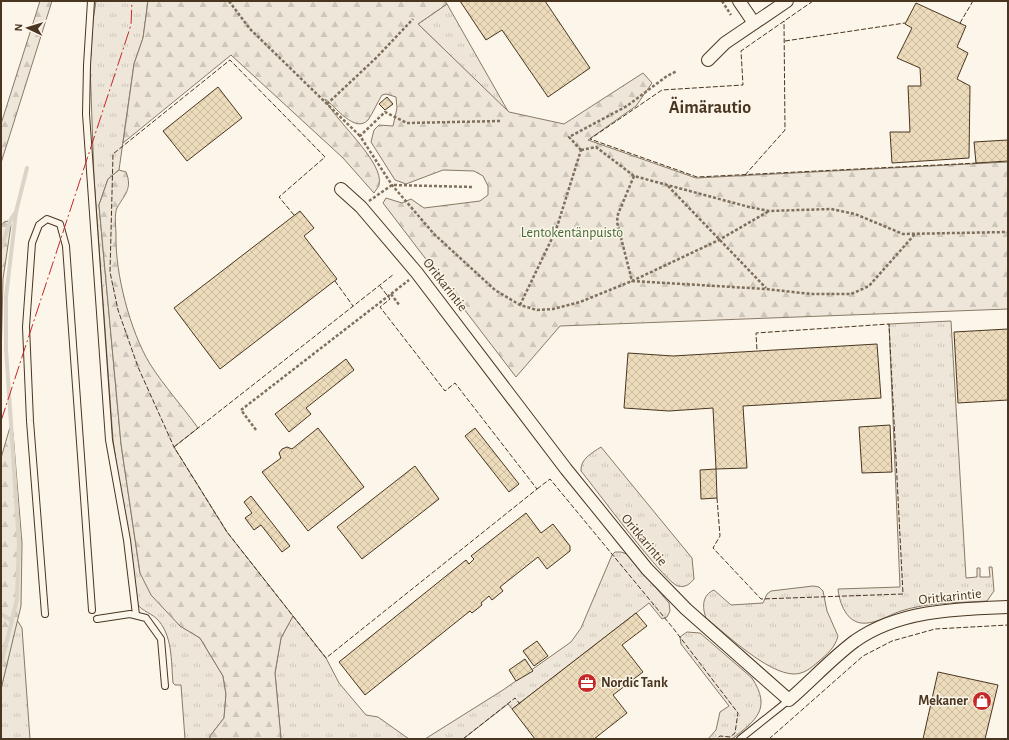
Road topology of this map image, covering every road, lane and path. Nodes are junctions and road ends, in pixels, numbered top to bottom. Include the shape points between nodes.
1 (91, 1) edge
2 (229, 1) edge
3 (722, 1) edge
4 (739, 1) edge
5 (787, 1) edge
6 (731, 16) dead end
7 (413, 19) dead end
8 (754, 23) junction
9 (708, 60) dead end
10 (677, 71) dead end
11 (327, 104) junction
12 (500, 121) dead end
13 (360, 136) junction
14 (581, 150) junction
15 (634, 176) junction
16 (392, 185) junction
17 (668, 186) junction
18 (474, 187) dead end
19 (341, 189) dead end
20 (361, 207) junction
21 (769, 211) junction
22 (1008, 232) edge
23 (915, 234) junction
24 (719, 240) junction
25 (417, 273) junction
26 (632, 281) junction
27 (766, 288) junction
28 (391, 294) junction
29 (520, 305) junction
30 (400, 306) dead end
31 (256, 430) dead end
32 (1008, 607) edge
33 (92, 610) dead end
34 (45, 614) dead end
35 (136, 615) junction
36 (97, 619) dead end
37 (165, 686) dead end
38 (789, 700) junction
39 (740, 739) edge

1 - 35 lane via 86,114 109,440
2 - 11 path via 250,29
3 - 6 path
4 - 8 street
5 - 8 street
7 - 11 path
8 - 9 street via 725,43
10 - 14 path via 627,106 569,137
11 - 13 path
12 - 13 path via 407,123 385,112
13 - 16 path
14 - 15 path via 596,147
14 - 29 path via 556,230
15 - 17 path
15 - 26 path via 617,222
16 - 18 path
16 - 20 path
16 - 29 path via 451,250 495,290
17 - 21 path via 724,202
17 - 24 path
19 - 20 street, Oritkarintie
20 - 25 street, Oritkarintie
21 - 23 path via 831,209 854,214 894,232
21 - 24 path
22 - 23 path
23 - 27 path via 869,286 860,292 811,294
24 - 26 path
24 - 27 path
25 - 28 path
25 - 38 street, Oritkarintie via 566,469 647,569 686,609
26 - 27 path
26 - 29 path via 580,302 553,309 537,310
28 - 30 path
28 - 31 path via 241,410
32 - 38 street, Oritkarintie via 946,611 893,622 855,641
33 - 34 lane via 66,246 60,224 47,219 39,225 32,243 26,327 30,421
35 - 36 lane
35 - 37 lane via 146,618 161,639
38 - 39 lane

